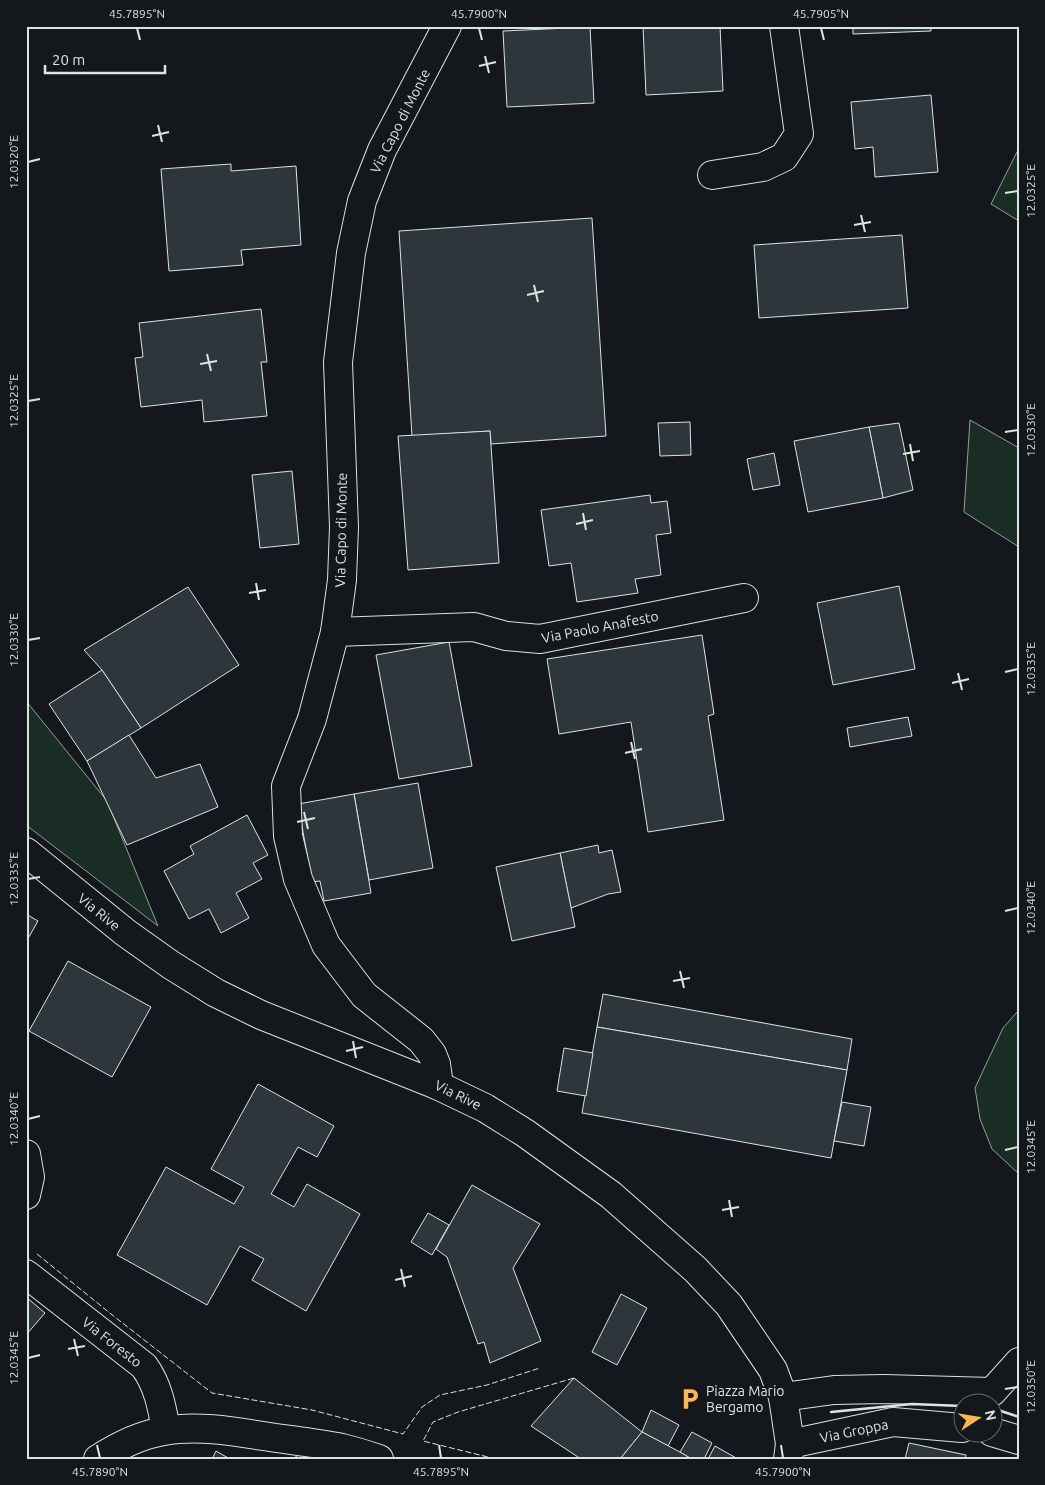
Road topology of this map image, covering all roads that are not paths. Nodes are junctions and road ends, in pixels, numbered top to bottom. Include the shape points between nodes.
1 (448, 26) edge
2 (784, 26) edge
3 (712, 175) dead end
4 (744, 598) dead end
5 (335, 632) junction
6 (26, 852) edge
7 (437, 1085) junction
8 (26, 1154) edge
9 (26, 1195) edge
10 (26, 1274) edge
11 (1019, 1362) edge
12 (783, 1397) junction
13 (952, 1427) edge
14 (166, 1430) junction
15 (1002, 1435) edge
16 (1019, 1440) edge
17 (789, 1451) edge
18 (98, 1459) edge
19 (379, 1459) edge

1 - 5 street, Via Capo di Monte via 382,150 362,201 351,253 338,362 344,527 342,580
2 - 3 street via 799,134 784,157 763,167
4 - 5 street, Via Paolo Anafesto via 540,639 506,636 474,627
5 - 7 street, Via Capo di Monte via 312,719 286,786 288,836 298,879 326,945 364,995 421,1040 436,1064
6 - 7 street, Via Rive via 126,933 216,993 261,1015
7 - 12 street, Via Rive via 525,1132 610,1195 696,1269 729,1305 773,1370
8 - 9 street via 30,1177
10 - 14 street, Via Foresto via 144,1366 158,1393
11 - 12 street via 992,1392 834,1390
12 - 17 street, Via Rive
13 - 17 street, Via Groppa via 893,1422
14 - 18 street via 128,1443
14 - 19 street via 243,1433 344,1448
15 - 16 street

